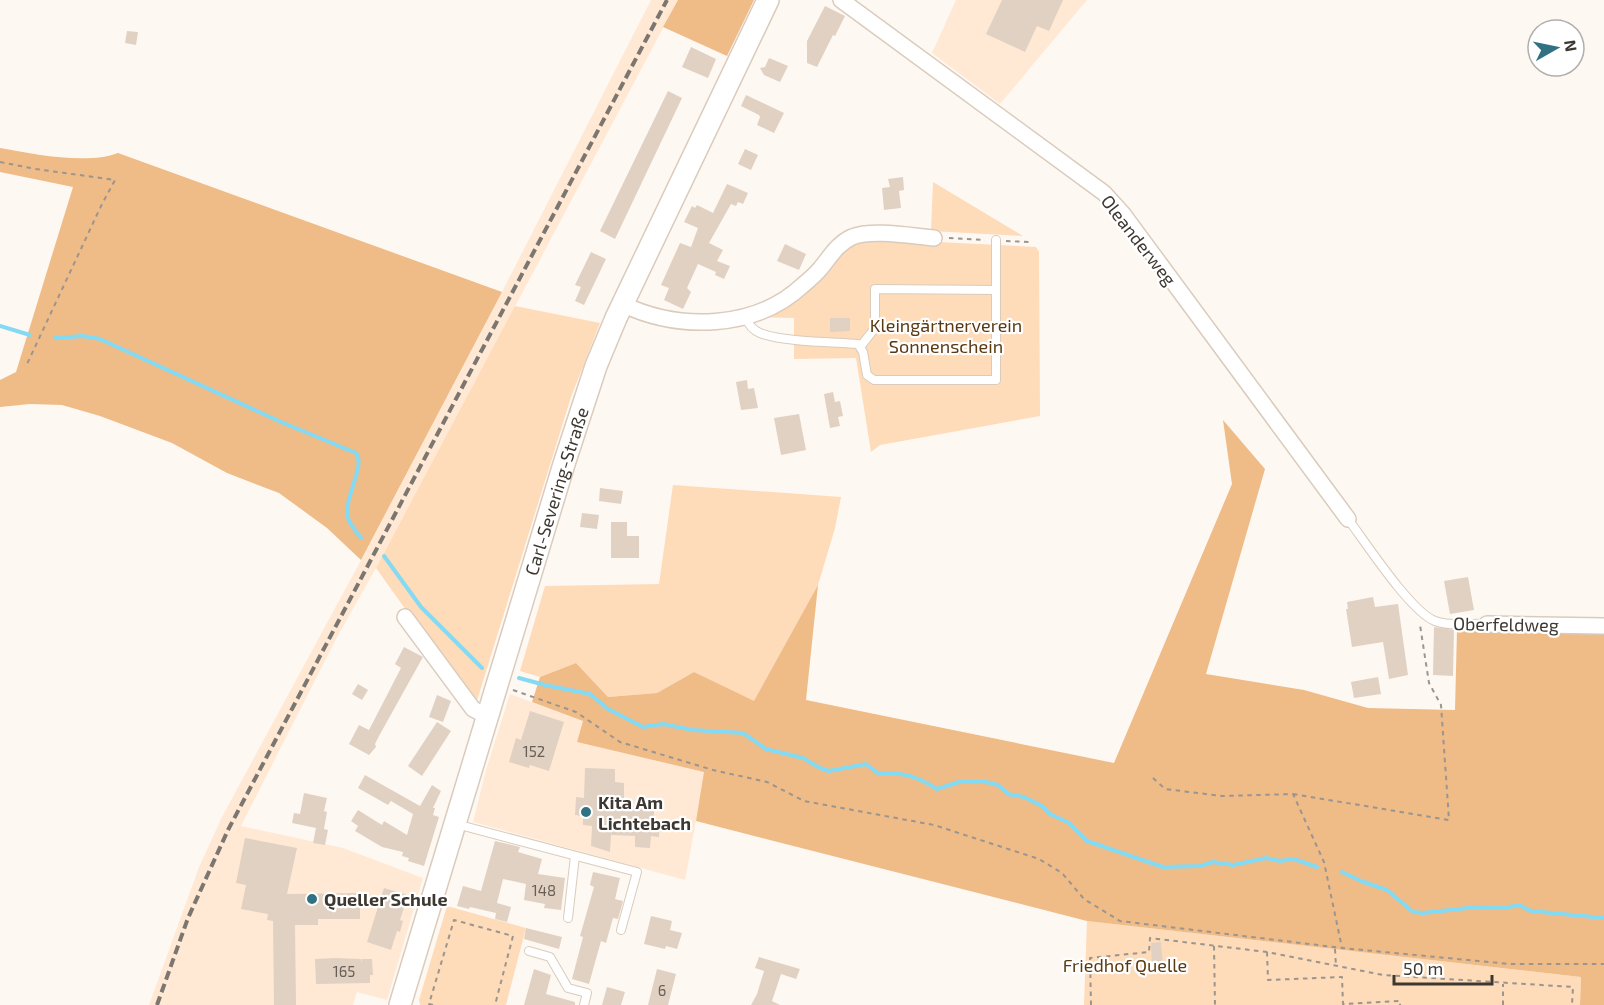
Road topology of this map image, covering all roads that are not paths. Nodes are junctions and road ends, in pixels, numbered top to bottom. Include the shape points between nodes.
1 (768, 0) edge
2 (841, 0) edge
3 (934, 238) road end
4 (996, 240) road end
5 (996, 290) junction
6 (622, 304) junction
7 (745, 316) junction
8 (860, 346) junction
9 (1348, 519) joint
10 (405, 617) dead end
11 (1486, 624) joint
12 (1604, 626) edge
13 (487, 716) junction
14 (454, 823) junction
15 (575, 856) junction
16 (568, 918) dead end
17 (621, 930) dead end
18 (529, 951) dead end
19 (400, 1005) edge
20 (584, 1005) edge

1 - 6 street, Carl-Severing-Straße
2 - 9 street, Oleanderweg via 1104,193
3 - 7 street via 865,234 849,238 800,288 768,308
4 - 5 lane
5 - 8 lane via 875,289 875,328
5 - 8 lane via 996,380 874,380 867,375
6 - 7 street via 651,316 689,322
6 - 13 street, Carl-Severing-Straße via 585,399
7 - 8 lane via 760,333
9 - 11 lane, Oberfeldweg via 1418,611 1443,623
10 - 13 street via 473,710
11 - 12 street, Oberfeldweg
13 - 14 street, Carl-Severing-Straße
14 - 15 lane
14 - 19 street, Carl-Severing-Straße
15 - 16 lane
15 - 17 lane via 637,872
18 - 20 lane via 550,957 568,988 587,993

